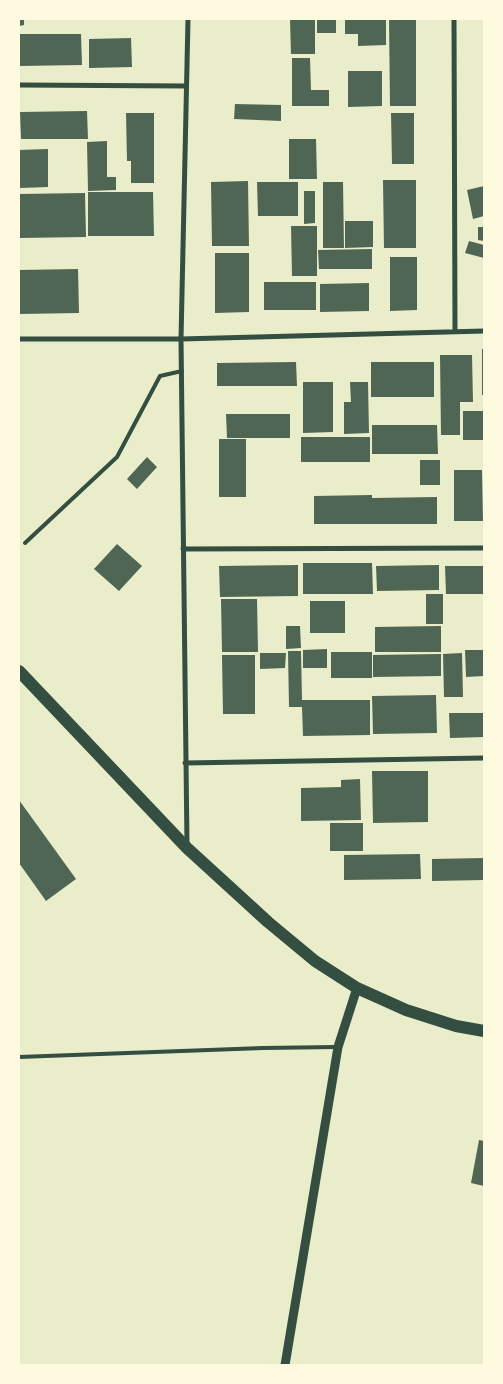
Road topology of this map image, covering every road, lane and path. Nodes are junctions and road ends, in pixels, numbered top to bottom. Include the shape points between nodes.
1 (188, 19) edge
2 (454, 19) edge
3 (19, 85) edge
4 (186, 86) junction
5 (484, 331) edge
6 (455, 332) junction
7 (19, 339) edge
8 (182, 339) junction
9 (182, 371) junction
10 (25, 542) dead end
11 (484, 548) edge
12 (183, 549) junction
13 (19, 671) edge
14 (484, 758) edge
15 (185, 763) junction
16 (187, 848) junction
17 (357, 988) junction
18 (484, 1031) edge
19 (338, 1047) junction
20 (19, 1057) edge
21 (285, 1365) edge

1 - 4 street
2 - 6 street
3 - 4 street
4 - 8 street
5 - 6 street
6 - 8 street
7 - 8 street
8 - 9 street
9 - 10 lane via 160,376 117,458
9 - 12 street
11 - 12 street
12 - 15 street
13 - 16 main road
14 - 15 street
15 - 16 street
16 - 17 main road via 315,961
17 - 18 main road via 406,1010
17 - 19 street
19 - 20 lane
19 - 21 street

